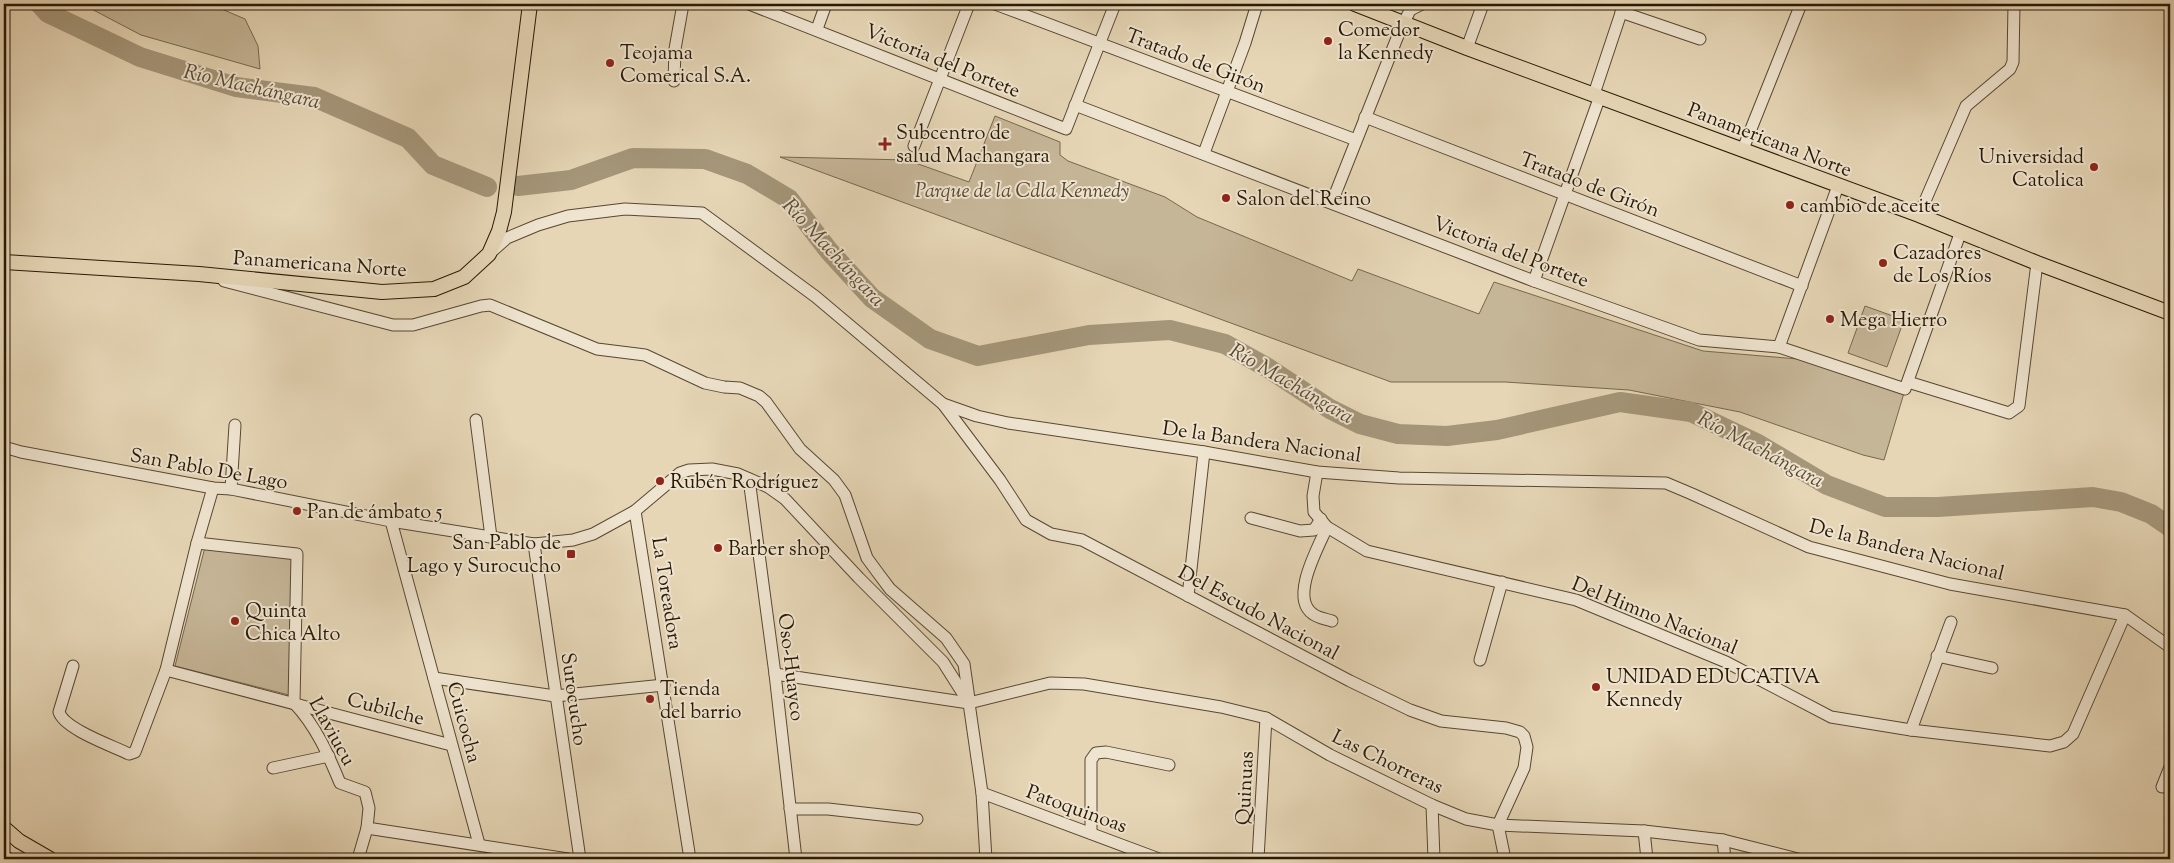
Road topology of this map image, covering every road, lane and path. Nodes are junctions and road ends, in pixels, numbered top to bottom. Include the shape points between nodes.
1 (530, 4) edge
2 (683, 4) edge
3 (750, 4) edge
4 (826, 4) edge
5 (969, 4) edge
6 (996, 4) edge
7 (1114, 4) edge
8 (1257, 4) edge
9 (1355, 4) edge
10 (1422, 4) edge
11 (1483, 4) edge
12 (1801, 4) edge
13 (2014, 4) edge
14 (1622, 8) edge
15 (1407, 12) edge
16 (817, 29) junction
17 (1700, 39) dead end
18 (1099, 43) junction
19 (1467, 48) junction
20 (939, 80) junction
21 (674, 81) dead end
22 (1227, 92) junction
23 (1597, 95) junction
24 (1075, 105) junction
25 (1365, 117) junction
26 (1356, 140) junction
27 (914, 146) dead end
28 (1743, 149) junction
29 (1204, 153) junction
30 (1838, 186) junction
31 (1564, 194) junction
32 (1332, 202) junction
33 (1919, 216) junction
34 (1961, 231) junction
35 (489, 254) junction
36 (4, 262) edge
37 (2037, 263) junction
38 (199, 274) junction
39 (1534, 281) junction
40 (1802, 286) junction
41 (2170, 313) edge
42 (1779, 347) junction
43 (1908, 382) junction
44 (943, 404) junction
45 (476, 420) dead end
46 (235, 425) dead end
47 (4, 447) edge
48 (1204, 452) junction
49 (1317, 472) junction
50 (749, 479) junction
51 (213, 488) junction
52 (231, 489) junction
53 (635, 511) junction
54 (1251, 518) dead end
55 (391, 521) junction
56 (1324, 523) junction
57 (491, 537) junction
58 (197, 543) junction
59 (534, 544) junction
60 (1502, 582) junction
61 (1188, 596) junction
62 (2125, 615) junction
63 (1332, 621) dead end
64 (1951, 622) dead end
65 (2170, 647) edge
66 (1937, 656) junction
67 (1480, 660) dead end
68 (73, 666) dead end
69 (1992, 668) dead end
70 (166, 670) junction
71 (775, 674) junction
72 (434, 678) junction
73 (664, 685) junction
74 (556, 696) junction
75 (294, 703) junction
76 (969, 703) junction
77 (1266, 718) junction
78 (1910, 730) junction
79 (451, 746) junction
80 (328, 756) junction
81 (1169, 765) dead end
82 (2170, 767) edge
83 (273, 768) dead end
84 (2162, 787) dead end
85 (982, 793) junction
86 (1432, 804) junction
87 (790, 809) junction
88 (917, 819) dead end
89 (1498, 825) junction
90 (4, 828) edge
91 (367, 828) junction
92 (1644, 831) junction
93 (1091, 833) junction
94 (1723, 840) junction
95 (479, 844) junction
96 (50, 859) edge
97 (358, 859) edge
98 (568, 859) edge
99 (580, 859) edge
100 (690, 859) edge
101 (796, 859) edge
102 (986, 859) edge
103 (1159, 859) edge
104 (1258, 859) edge
105 (1434, 859) edge
106 (1505, 859) edge
107 (1647, 859) edge
108 (1726, 859) edge
109 (1798, 859) edge

1 - 35 main road, Panamericana Norte via 504,212
2 - 21 street via 675,49
3 - 16 street, Victoria del Portete
4 - 16 street
5 - 20 street
6 - 18 street, Tratado de Girón
7 - 18 street
8 - 22 street
9 - 15 main road, Panamericana Norte
10 - 15 street
11 - 19 street
12 - 28 street
13 - 33 street via 2013,62 2010,69 1966,106
14 - 17 street
14 - 23 street
15 - 19 main road, Panamericana Norte
15 - 25 street
16 - 20 street, Victoria del Portete
18 - 22 street, Tratado de Girón
18 - 24 street
19 - 23 main road, Panamericana Norte
20 - 24 street, Victoria del Portete via 1066,129
20 - 27 street
22 - 26 street, Tratado de Girón
22 - 29 street
23 - 28 main road, Panamericana Norte
23 - 31 street
24 - 29 street, Victoria del Portete
25 - 26 street
25 - 31 street, Tratado de Girón
26 - 32 street
28 - 30 main road, Panamericana Norte
29 - 32 street, Victoria del Portete
30 - 33 main road, Panamericana Norte
30 - 40 street
31 - 39 street
31 - 40 street, Tratado de Girón
32 - 39 street, Victoria del Portete
33 - 34 main road, Panamericana Norte
34 - 37 main road, Panamericana Norte
34 - 43 street
35 - 38 main road, Panamericana Norte via 464,277 434,288 382,292
35 - 44 street, De la Bandera Nacional via 507,238 568,216 626,209 702,213 816,297
36 - 38 main road, Panamericana Norte
37 - 41 main road, Panamericana Norte
37 - 43 street via 2019,406 2009,413
38 - 76 street via 393,325 413,325 490,305 597,349 645,355 705,383 740,388 759,396 773,409 800,449 834,480 845,495 867,558 890,589 946,638 964,664
39 - 42 street, Victoria del Portete via 1699,340
40 - 42 street
42 - 43 street, Victoria del Portete via 1905,389
44 - 48 street, De la Bandera Nacional via 1008,423
44 - 61 street, Del Escudo Nacional via 1026,520 1051,534 1082,540
45 - 57 street
46 - 52 street
47 - 51 street, San Pablo De Lago
48 - 49 street, De la Bandera Nacional
48 - 61 street
49 - 56 street via 1314,512
49 - 62 street, De la Bandera Nacional via 1399,478 1666,484 1809,547 1950,584
50 - 53 street, San Pablo De Lago via 712,469 689,470 680,473
50 - 71 street, Oso-Huayco
50 - 76 street, San Pablo De Lago via 785,499 943,662
51 - 52 street, San Pablo De Lago
51 - 58 street
52 - 55 street, San Pablo De Lago
53 - 59 street, San Pablo De Lago via 593,534 573,540
53 - 73 street, La Toreadora
54 - 56 street via 1300,531 1314,530
55 - 57 street, San Pablo De Lago
55 - 72 street, Cuicocha
56 - 60 street, Del Himno Nacional via 1368,551
56 - 63 street via 1303,593 1306,606 1313,614
57 - 59 street, San Pablo De Lago
58 - 70 street
58 - 75 street, Llaviucu via 297,554
59 - 74 street, Surocucho
60 - 67 street
60 - 78 street, Del Himno Nacional via 1594,607 1726,662 1831,717
61 - 89 street, Del Escudo Nacional via 1410,710 1442,721 1520,732 1526,741 1525,762
62 - 65 street, De la Bandera Nacional
62 - 78 street, Del Himno Nacional via 2073,734 2064,742 2050,746
64 - 66 street
66 - 69 street
66 - 78 street
68 - 70 street via 58,712 60,717 71,726 130,754 135,752
70 - 75 street, Cubilche
71 - 76 street
71 - 87 street, Oso-Huayco
72 - 74 street
72 - 79 street, Cuicocha
73 - 74 street
73 - 100 street, La Toreadora
74 - 99 street, Surocucho
75 - 79 street, Cubilche
75 - 80 street, Llaviucu via 308,717
76 - 77 street, Las Chorreras via 1050,683 1084,684 1221,707
76 - 85 street, San Pablo De Lago
77 - 86 street, Las Chorreras via 1330,755
77 - 104 street, Quinuas
79 - 95 street, Cuicocha
80 - 83 street
80 - 91 street, Llaviucu via 340,783 365,792
81 - 93 street via 1106,752 1096,753 1091,760
82 - 84 street
85 - 93 street, Patoquinoas
85 - 102 street, San Pablo De Lago
86 - 89 street, Las Chorreras via 1466,819
86 - 105 street
87 - 88 street via 828,809
87 - 101 street, Oso-Huayco
89 - 92 street, Las Chorreras
89 - 106 street
90 - 96 main road
91 - 95 street
91 - 97 street, Llaviucu
92 - 94 street, Las Chorreras
92 - 107 street
93 - 103 street, Patoquinoas
94 - 108 street
94 - 109 street, Las Chorreras
95 - 98 street

